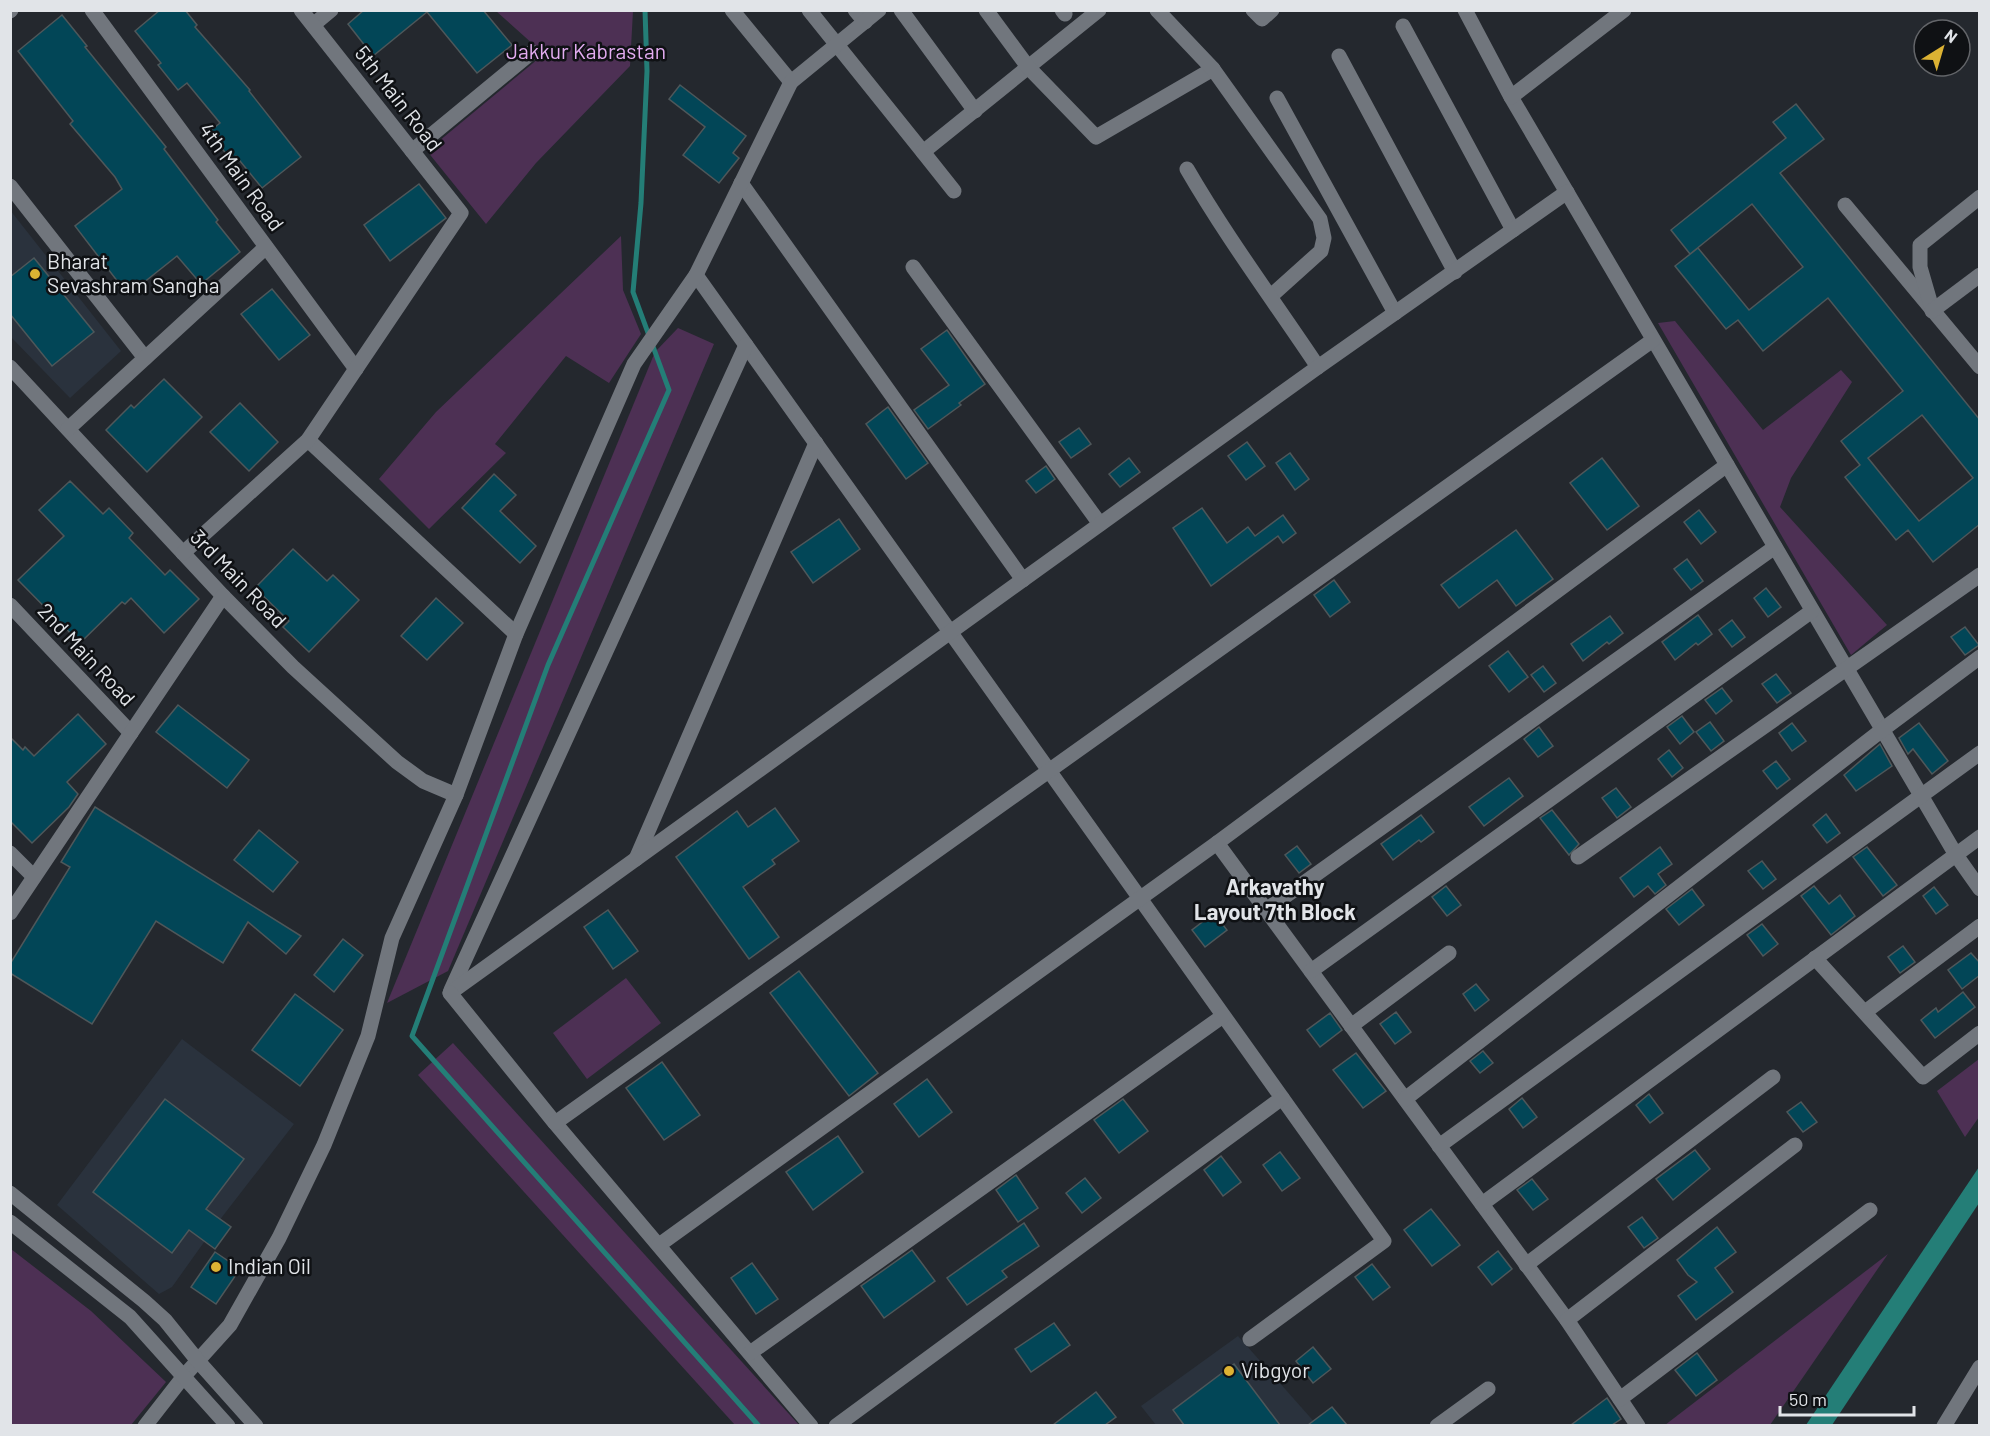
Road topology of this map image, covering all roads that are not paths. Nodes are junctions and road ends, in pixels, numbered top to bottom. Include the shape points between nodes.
1 (92, 10) edge
2 (301, 10) edge
3 (331, 10) edge
4 (732, 10) edge
5 (809, 10) edge
6 (879, 10) edge
7 (900, 10) edge
8 (986, 10) edge
9 (1099, 10) edge
10 (1157, 10) edge
11 (1253, 10) edge
12 (1272, 10) edge
13 (1466, 10) edge
14 (1624, 10) edge
15 (860, 16) edge
16 (1606, 16) edge
17 (313, 25) junction
18 (1402, 26) dead end
19 (836, 45) junction
20 (532, 52) dead end
21 (1340, 56) dead end
22 (1028, 67) junction
23 (1213, 69) junction
24 (791, 82) junction
25 (1511, 97) junction
26 (1277, 98) dead end
27 (975, 111) junction
28 (412, 151) junction
29 (923, 152) junction
30 (1187, 170) dead end
31 (741, 183) junction
32 (10, 186) edge
33 (954, 191) dead end
34 (1567, 192) junction
35 (1980, 197) edge
36 (1845, 205) dead end
37 (1513, 230) junction
38 (266, 247) junction
39 (913, 267) dead end
40 (1455, 272) junction
41 (696, 275) junction
42 (1980, 275) edge
43 (1271, 296) junction
44 (1932, 311) junction
45 (1395, 313) junction
46 (1653, 340) junction
47 (746, 345) junction
48 (145, 358) junction
49 (10, 367) edge
50 (1318, 367) junction
51 (1980, 367) edge
52 (356, 369) junction
53 (68, 429) junction
54 (308, 440) junction
55 (816, 443) junction
56 (1727, 465) junction
57 (1100, 524) junction
58 (1775, 547) junction
59 (183, 553) junction
60 (1980, 575) edge
61 (1023, 580) junction
62 (223, 596) junction
63 (10, 605) edge
64 (1812, 611) junction
65 (950, 632) junction
66 (516, 634) junction
67 (1980, 657) edge
68 (1846, 668) junction
69 (1882, 730) junction
70 (131, 733) junction
71 (1980, 753) edge
72 (1049, 770) junction
73 (456, 795) junction
74 (1921, 796) junction
75 (1980, 837) edge
76 (1217, 843) junction
77 (10, 853) edge
78 (1956, 855) junction
79 (1578, 857) dead end
80 (635, 859) junction
81 (34, 878) junction
82 (1980, 889) edge
83 (1140, 898) junction
84 (1266, 910) junction
85 (10, 913) edge
86 (1980, 926) edge
87 (1449, 953) dead end
88 (1815, 958) junction
89 (1311, 971) junction
90 (450, 993) junction
91 (1864, 1012) junction
92 (1223, 1016) junction
93 (1351, 1026) junction
94 (1980, 1033) edge
95 (1773, 1077) dead end
96 (1282, 1098) junction
97 (1405, 1099) junction
98 (555, 1123) junction
99 (1795, 1145) dead end
100 (1439, 1146) junction
101 (10, 1193) edge
102 (1482, 1204) junction
103 (1870, 1210) dead end
104 (10, 1222) edge
105 (659, 1245) junction
106 (1526, 1265) junction
107 (1567, 1320) junction
108 (1250, 1339) dead end
109 (750, 1353) junction
110 (198, 1361) junction
111 (1980, 1366) edge
112 (184, 1376) junction
113 (1488, 1389) dead end
114 (1620, 1398) junction
115 (145, 1425) edge
116 (228, 1425) edge
117 (256, 1425) edge
118 (812, 1425) edge
119 (836, 1425) edge
120 (1437, 1425) edge
121 (1638, 1425) edge
122 (1944, 1425) edge

1 - 38 street, 4th Main Road
2 - 17 street, 5th Main Road
3 - 17 street
4 - 24 street
5 - 19 street
6 - 15 street
7 - 27 street
8 - 22 street
9 - 22 street
10 - 23 street
11 - 12 street via 1262,19
13 - 25 street
14 - 16 street
15 - 19 street
16 - 25 street
17 - 28 street, 5th Main Road
18 - 37 street
19 - 24 street
19 - 29 street
20 - 28 street
21 - 40 street
22 - 23 street via 1096,137
22 - 27 street
23 - 43 street via 1320,219 1324,238 1321,251
24 - 31 street
25 - 34 street
26 - 45 street
27 - 29 street
28 - 52 street, 5th Main Road via 461,213
29 - 33 street
30 - 43 street
31 - 41 street
31 - 61 street
32 - 48 street
34 - 37 street
34 - 46 street
35 - 44 street via 1920,245 1920,267
36 - 44 street
37 - 40 street
38 - 48 street
38 - 52 street, 4th Main Road
39 - 57 street
40 - 45 street
41 - 47 street
41 - 66 street via 634,364
42 - 44 street
43 - 50 street
44 - 51 street
45 - 50 street
46 - 56 street
46 - 72 street
47 - 55 street
47 - 90 street
48 - 53 street
49 - 53 street, 3rd Main Road
50 - 57 street
52 - 54 street
53 - 59 street, 3rd Main Road
54 - 59 street
54 - 66 street
55 - 65 street
55 - 80 street
56 - 58 street
56 - 76 street
57 - 61 street
58 - 64 street
58 - 84 street
59 - 62 street, 3rd Main Road
60 - 68 street
61 - 65 street
62 - 70 street
62 - 73 street, 3rd Main Road via 293,667 397,762 423,781
63 - 70 street, 2nd Main Road
64 - 68 street
64 - 89 street
65 - 72 street
65 - 80 street
66 - 73 street
67 - 69 street
68 - 69 street
68 - 79 street
69 - 74 street
69 - 97 street
70 - 81 street
71 - 74 street
72 - 83 street
72 - 98 street
73 - 110 street via 392,938 368,1036 324,1145 279,1238 230,1325
74 - 78 street
74 - 100 street
75 - 78 street
76 - 83 street
76 - 84 street
77 - 81 street
78 - 82 street
78 - 88 street
80 - 90 street
81 - 85 street
83 - 92 street
83 - 105 street
84 - 89 street
86 - 91 street
87 - 93 street
88 - 91 street
88 - 102 street
89 - 93 street
90 - 98 street
91 - 94 street via 1923,1077
92 - 96 street
92 - 109 street
93 - 97 street
95 - 106 street
96 - 108 street via 1384,1241
96 - 119 street
97 - 100 street
98 - 105 street
99 - 107 street
100 - 102 street
101 - 110 street via 144,1301
102 - 106 street
103 - 114 street
104 - 112 street via 130,1317
105 - 109 street
106 - 107 street
107 - 114 street
109 - 118 street
110 - 112 street
110 - 117 street
111 - 122 street
112 - 115 street
112 - 116 street
113 - 120 street
114 - 121 street

